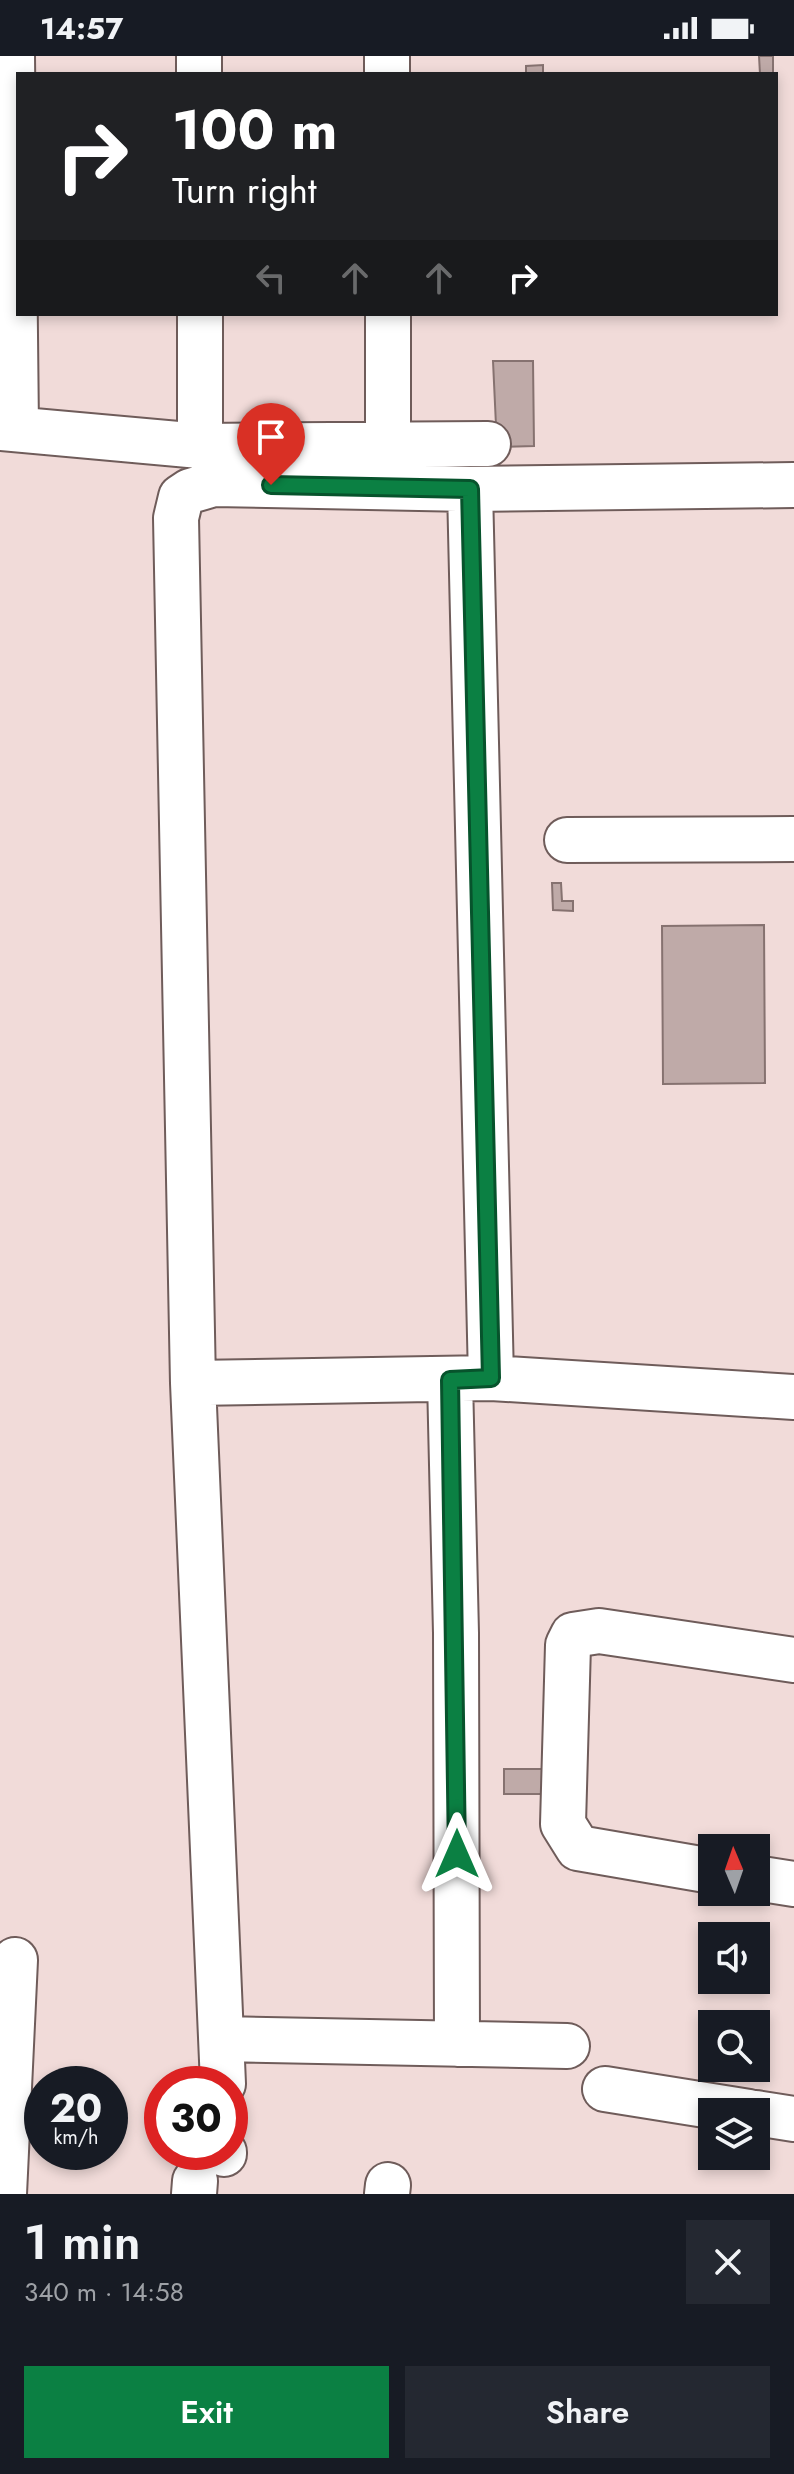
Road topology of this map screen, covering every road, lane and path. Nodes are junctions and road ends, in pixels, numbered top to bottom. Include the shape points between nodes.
1 (12, 56) edge
2 (200, 316) edge
3 (388, 316) edge
4 (8, 428) edge
5 (488, 444) dead end
6 (200, 446) junction
7 (388, 446) junction
8 (794, 485) edge
9 (470, 489) junction
10 (794, 839) edge
11 (567, 840) dead end
12 (471, 1379) junction
13 (193, 1383) junction
14 (794, 1397) edge
15 (794, 1660) edge
16 (698, 1869) edge
17 (770, 1880) edge
18 (794, 1884) edge
19 (15, 1960) dead end
20 (223, 2039) junction
21 (457, 2044) junction
22 (567, 2046) dead end
23 (223, 2066) edge
24 (605, 2089) dead end
25 (698, 2104) edge
26 (770, 2115) edge
27 (794, 2119) edge
28 (4, 2194) edge

1 - 4 street
2 - 6 street
3 - 7 street
4 - 6 street
5 - 7 street
6 - 7 street
8 - 9 street
9 - 12 street
9 - 13 street via 214,484 181,497 176,518
10 - 11 street
12 - 13 street
12 - 14 street
12 - 21 street via 456,1649
13 - 20 street
15 - 16 street via 599,1631 573,1635 568,1645 563,1824 569,1836 578,1848
17 - 18 street
19 - 28 street
20 - 21 street
20 - 23 street
21 - 22 street
24 - 25 street
26 - 27 street

